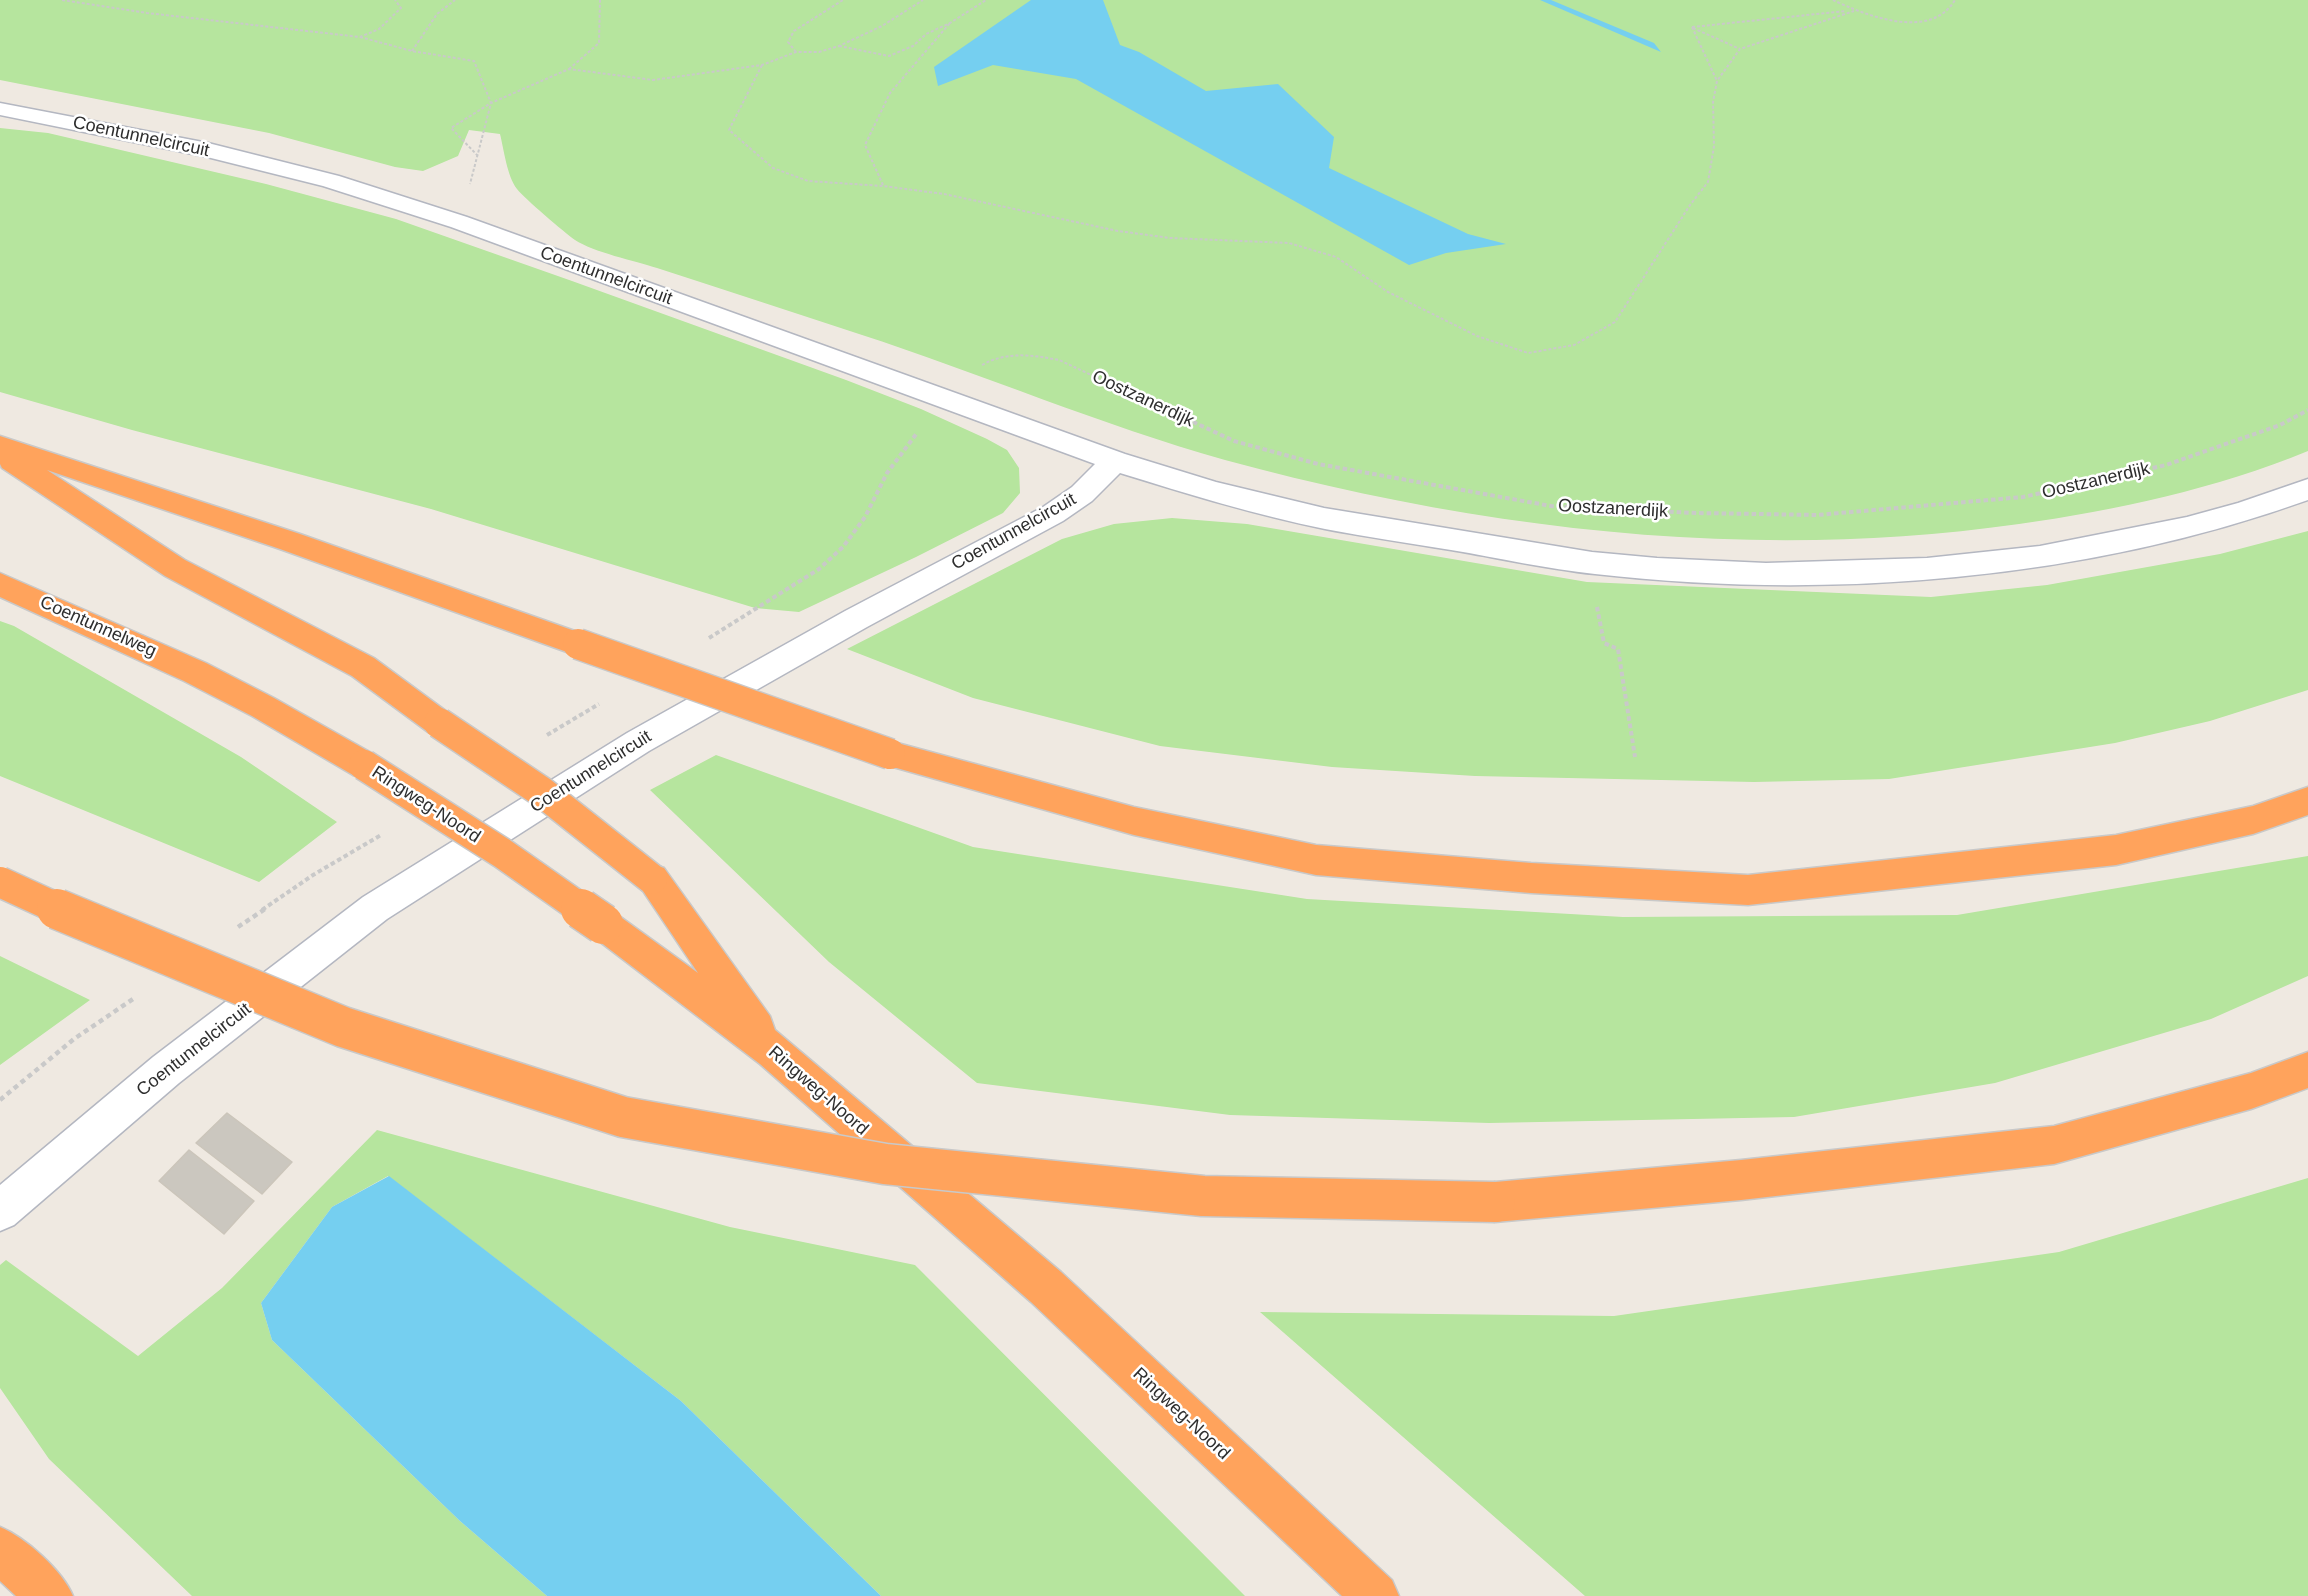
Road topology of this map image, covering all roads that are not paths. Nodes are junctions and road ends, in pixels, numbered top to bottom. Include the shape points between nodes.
1 (0, 109) edge
2 (0, 446) edge
3 (0, 453) edge
4 (1115, 461) junction
5 (2308, 489) edge
6 (0, 584) edge
7 (195, 672) joint
8 (2308, 801) edge
9 (0, 882) edge
10 (773, 1051) junction
11 (2308, 1070) edge
12 (0, 1211) edge
13 (0, 1550) edge
14 (50, 1596) edge
15 (1376, 1596) edge

1 - 4 lane, Coentunnelcircuit via 91,125 331,181 459,222
2 - 8 highway, bridge via 195,508 890,754 1134,821 1316,860 1531,878 1748,890 2116,850 2253,819
3 - 10 highway, bridge via 175,568 363,667 542,792 652,879
4 - 5 lane via 1215,492 1324,518 1592,563 1766,574 1927,569 2040,557 2187,527
4 - 12 lane, Coentunnelcircuit via 1082,494 1053,514 638,742 375,908 166,1070
6 - 7 highway, Coentunnelweg
7 - 10 highway, Ringweg-Noord, bridge via 364,765 502,853
9 - 11 highway, bridge via 343,1027 623,1118 885,1164 1203,1196 1495,1202 1741,1180 2055,1145 2251,1091
10 - 15 highway, Ringweg-Noord via 1046,1287
13 - 14 highway

